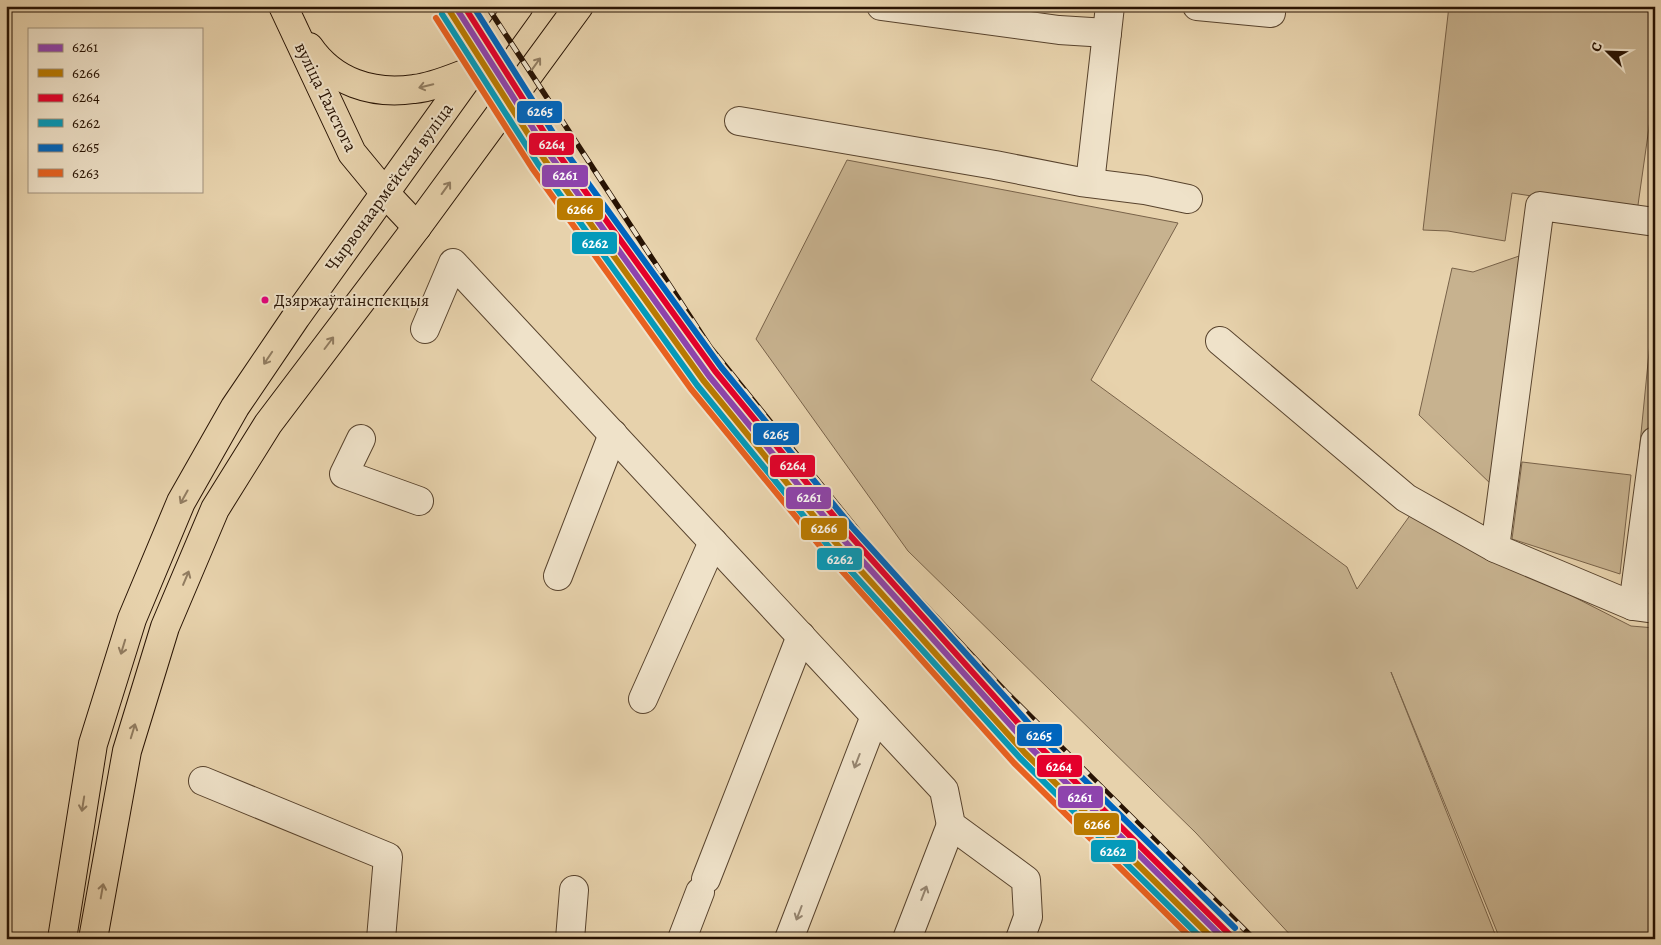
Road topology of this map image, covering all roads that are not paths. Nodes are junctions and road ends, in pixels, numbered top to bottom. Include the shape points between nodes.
1 (519, 6) edge
2 (579, 6) edge
3 (881, 6) edge
4 (1110, 6) edge
5 (1197, 6) edge
6 (945, 11) edge
7 (286, 13) edge
8 (1271, 13) dead end
9 (1107, 33) junction
10 (472, 71) junction
11 (739, 121) dead end
12 (1090, 183) junction
13 (385, 193) junction
14 (1188, 199) dead end
15 (1655, 222) edge
16 (417, 227) junction
17 (425, 329) dead end
18 (1220, 341) dead end
19 (613, 434) junction
20 (361, 439) dead end
21 (1655, 441) edge
22 (418, 501) dead end
23 (713, 542) junction
24 (1495, 548) junction
25 (558, 576) dead end
26 (1644, 608) edge
27 (801, 636) junction
28 (643, 699) dead end
29 (875, 716) junction
30 (203, 781) dead end
31 (951, 825) junction
32 (574, 890) dead end
33 (62, 939) edge
34 (93, 939) edge
35 (381, 939) edge
36 (570, 939) edge
37 (682, 939) edge
38 (789, 939) edge
39 (906, 939) edge
40 (1020, 939) edge

1 - 10 main road, Чырвонаармейская вуліца
16 -> 2 main road
3 - 6 lane
4 - 9 lane
5 - 8 lane
6 - 9 lane via 1059,30
10 -> 7 main road via 414,89 384,91 358,85 339,76 318,59
7 - 13 main road, вуліца Талстога via 352,154
9 - 12 lane
10 - 13 main road, Чырвонаармейская вуліца
11 - 12 lane
12 - 14 lane
13 - 16 main road, вуліца Талстога
13 -> 33 main road, Чырвонаармейская вуліца via 235,407 181,502 132,619 93,744
15 - 24 lane via 1540,206
34 -> 16 main road via 127,751 165,627 214,509 268,424
17 - 19 lane via 453,262
18 - 24 lane via 1406,498
19 - 23 lane
19 - 25 lane
20 - 22 lane via 344,474
21 - 26 lane
23 - 27 lane
23 - 28 lane
24 - 26 lane
27 - 29 lane
27 - 37 lane
29 - 31 lane via 944,790
29 -> 38 lane
30 - 35 lane via 388,857
39 -> 31 lane
31 - 40 lane via 1026,880 1028,917
32 - 36 lane

